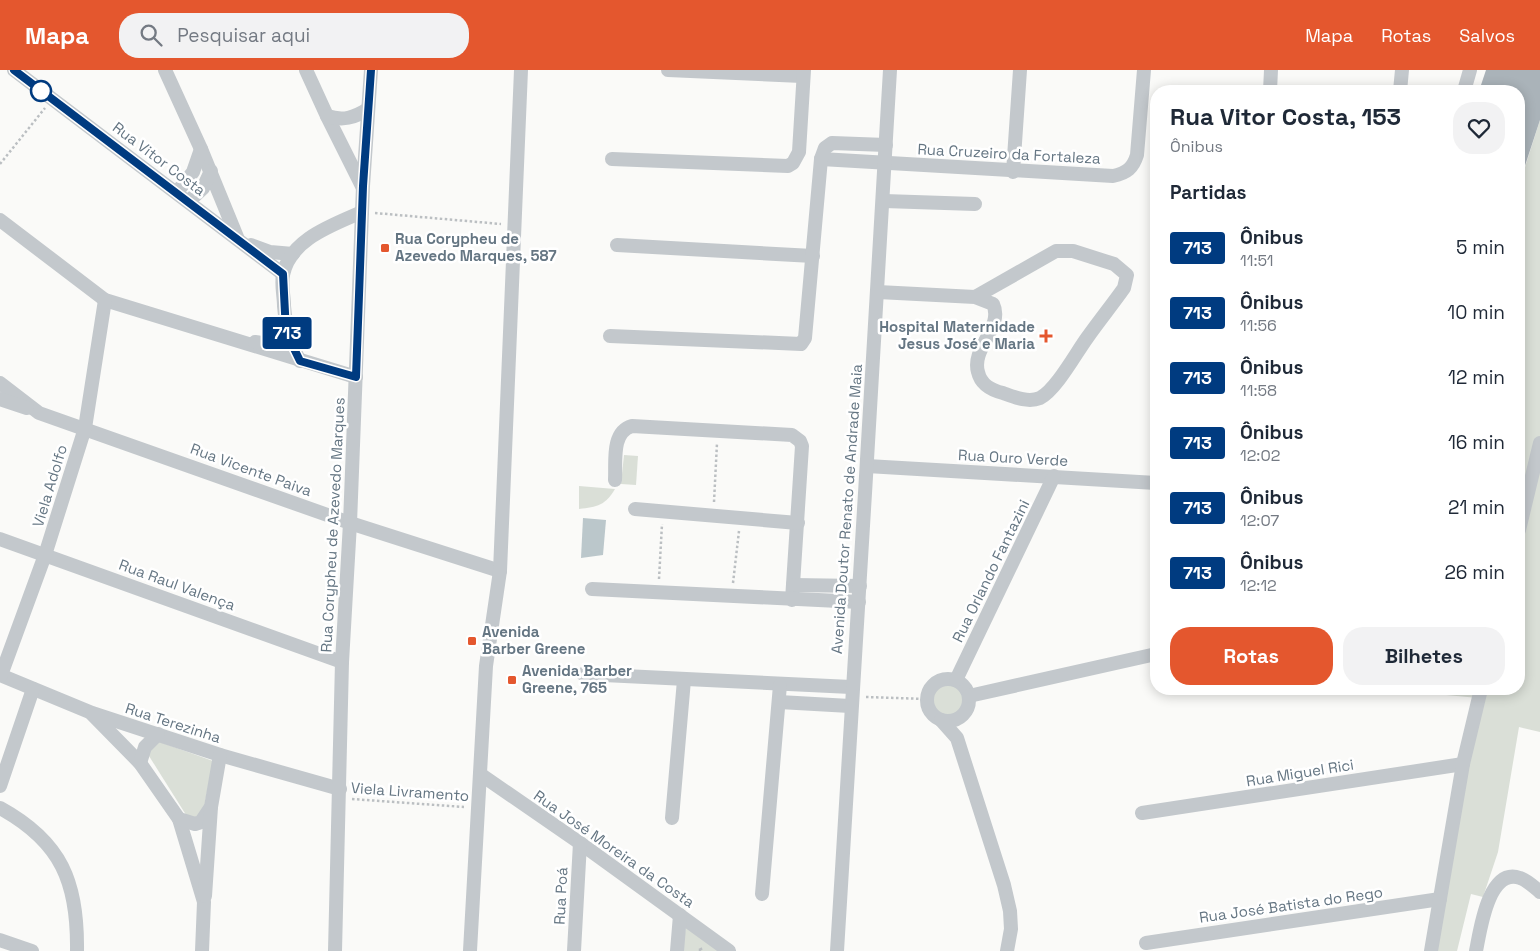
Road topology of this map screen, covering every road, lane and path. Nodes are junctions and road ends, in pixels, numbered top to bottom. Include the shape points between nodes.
1 (14, 70) edge
2 (165, 70) edge
3 (306, 70) edge
4 (371, 70) edge
5 (521, 70) edge
6 (668, 70) edge
7 (881, 70) edge
8 (890, 70) edge
9 (1020, 70) edge
10 (1144, 70) edge
11 (1272, 70) edge
12 (1402, 70) edge
13 (1470, 70) edge
14 (803, 73) edge
15 (1271, 85) edge
16 (1401, 85) edge
17 (1466, 85) edge
18 (52, 99) junction
19 (368, 109) junction
20 (327, 116) junction
21 (886, 145) junction
22 (202, 149) junction
23 (612, 159) dead end
24 (821, 159) junction
25 (886, 163) junction
26 (0, 164) edge
27 (211, 171) junction
28 (1013, 172) junction
29 (363, 186) junction
30 (177, 192) junction
31 (189, 201) junction
32 (884, 201) junction
33 (975, 204) dead end
34 (362, 212) junction
35 (0, 220) edge
36 (515, 225) junction
37 (240, 241) junction
38 (617, 245) dead end
39 (294, 254) junction
40 (813, 256) junction
41 (283, 274) junction
42 (878, 292) junction
43 (975, 297) junction
44 (105, 300) junction
45 (286, 332) junction
46 (610, 336) dead end
47 (237, 341) junction
48 (300, 361) junction
49 (356, 377) junction
50 (0, 383) edge
51 (0, 399) edge
52 (39, 413) junction
53 (85, 428) junction
54 (717, 432) junction
55 (1540, 443) edge
56 (868, 466) junction
57 (1054, 476) junction
58 (615, 480) dead end
59 (1150, 483) edge
60 (1525, 505) edge
61 (635, 509) dead end
62 (663, 513) junction
63 (713, 516) junction
64 (741, 518) junction
65 (350, 523) junction
66 (798, 523) junction
67 (0, 539) edge
68 (45, 555) junction
69 (500, 571) junction
70 (793, 585) junction
71 (860, 586) junction
72 (592, 589) dead end
73 (658, 592) junction
74 (732, 596) junction
75 (792, 600) junction
76 (859, 602) junction
77 (1150, 655) edge
78 (342, 662) junction
79 (582, 674) dead end
80 (0, 675) edge
81 (684, 680) junction
82 (956, 680) junction
83 (780, 685) junction
84 (33, 689) junction
85 (1480, 695) edge
86 (851, 696) junction
87 (969, 696) junction
88 (927, 699) junction
89 (779, 702) junction
90 (966, 712) junction
91 (92, 713) junction
92 (941, 720) junction
93 (158, 734) junction
94 (957, 738) junction
95 (220, 755) junction
96 (140, 763) junction
97 (1463, 764) junction
98 (480, 774) junction
99 (0, 786) edge
100 (340, 794) junction
101 (212, 807) junction
102 (0, 808) edge
103 (478, 808) junction
104 (1142, 813) dead end
105 (672, 818) dead end
106 (179, 819) junction
107 (580, 843) junction
108 (1540, 892) edge
109 (762, 894) dead end
110 (1440, 899) junction
111 (204, 902) junction
112 (680, 915) junction
113 (0, 940) edge
114 (1146, 943) dead end
115 (32, 951) edge
116 (77, 951) edge
117 (202, 951) edge
118 (335, 951) edge
119 (470, 951) edge
120 (574, 951) edge
121 (677, 951) edge
122 (729, 951) edge
123 (837, 951) edge
124 (1007, 951) edge
125 (1431, 951) edge
126 (1476, 951) edge

1 - 18 street, Rua Vitor Costa
2 - 22 street
3 - 20 street
4 - 19 street, Rua Corypheu de Azevedo Marques
5 - 36 street
6 - 14 street
7 - 8 street
8 - 21 street, Avenida Doutor Renato de Andrade Maia
9 - 28 street
10 - 28 street, Rua Cruzeiro da Fortaleza via 1138,155 1129,170 1113,176
11 - 15 street
12 - 16 street
13 - 17 street
14 - 23 street via 799,152 788,166
18 - 26 path
18 - 30 street, Rua Vitor Costa
19 - 20 street via 349,119
19 - 29 street, Rua Corypheu de Azevedo Marques
20 - 29 street
21 - 24 street via 832,143 825,148
21 - 25 street, Avenida Doutor Renato de Andrade Maia
22 - 27 street
22 - 30 street via 193,172
24 - 25 street, Rua Cruzeiro da Fortaleza
24 - 40 street
25 - 28 street, Rua Cruzeiro da Fortaleza
25 - 32 street, Avenida Doutor Renato de Andrade Maia
27 - 31 street via 203,188
27 - 37 street
29 - 34 street, Rua Corypheu de Azevedo Marques
30 - 31 street, Rua Vitor Costa
31 - 37 street, Rua Vitor Costa
32 - 33 street
32 - 42 street, Avenida Doutor Renato de Andrade Maia
34 - 36 path
34 - 39 street via 317,233
34 - 49 street, Rua Corypheu de Azevedo Marques
35 - 44 street
36 - 69 street
37 - 39 street via 270,252
37 - 41 street, Rua Vitor Costa
38 - 40 street
39 - 41 street
40 - 46 street via 806,338 800,344
41 - 45 street
42 - 43 street
42 - 56 street, Avenida Doutor Renato de Andrade Maia
43 - 43 street via 993,304 996,311 996,318 976,362 982,382 992,390 1026,400 1040,398 1059,379 1124,288 1126,275 1114,264 1073,251 1056,250
44 - 47 street
44 - 53 street, Viela Adolfo
45 - 47 street via 269,344
45 - 48 street
47 - 48 street
48 - 49 street
49 - 65 street, Rua Corypheu de Azevedo Marques
50 - 52 street, Rua Vicente Paiva
51 - 52 street
52 - 53 street, Rua Vicente Paiva
53 - 65 street, Rua Vicente Paiva
53 - 68 street, Viela Adolfo
54 - 58 street via 626,428 618,437
54 - 63 path
54 - 66 street via 792,435 800,441
55 - 60 street
56 - 57 street, Rua Ouro Verde
56 - 71 street, Avenida Doutor Renato de Andrade Maia
57 - 59 street, Rua Ouro Verde
57 - 82 street, Rua Orlando Fantazini
61 - 62 street
62 - 63 street
62 - 73 path
63 - 64 street
64 - 66 street
64 - 74 path
65 - 69 street, Rua Vicente Paiva
65 - 78 street, Rua Corypheu de Azevedo Marques
66 - 70 street
67 - 68 street, Rua Raul Valença
68 - 78 street, Rua Raul Valença
68 - 80 street, Viela Adolfo
69 - 98 street via 486,666
70 - 71 street
70 - 75 street
71 - 76 street, Avenida Doutor Renato de Andrade Maia
72 - 73 street
73 - 74 street
74 - 75 street
75 - 76 street
76 - 86 street, Avenida Doutor Renato de Andrade Maia
77 - 87 street
78 - 100 street, Rua Corypheu de Azevedo Marques
79 - 81 street
80 - 84 street, Rua Terezinha
81 - 83 street
81 - 105 street
82 - 87 street
82 - 88 street via 936,682
83 - 86 street
83 - 89 street
84 - 91 street, Rua Terezinha
84 - 99 street
85 - 97 street
86 - 88 path
86 - 89 street
86 - 123 street, Avenida Doutor Renato de Andrade Maia
87 - 90 street
88 - 92 street via 930,712
89 - 109 street
90 - 92 street via 955,720
90 - 94 street
91 - 93 street, Rua Terezinha
91 - 96 street
92 - 94 street
93 - 95 street, Rua Terezinha
93 - 96 street via 145,747
94 - 124 street via 1004,885 1011,929
95 - 100 street, Rua Terezinha
95 - 101 street
96 - 106 street
97 - 104 street, Rua Miguel Rici
97 - 110 street
98 - 103 street
98 - 107 street, Rua José Moreira da Costa
100 - 103 path, Viela Livramento
100 - 118 street, Rua Corypheu de Azevedo Marques
101 - 106 street via 201,822 195,824
101 - 111 street
102 - 116 street via 38,834 56,854 69,880 74,900
103 - 119 street
106 - 111 street
107 - 112 street, Rua José Moreira da Costa
107 - 120 street, Rua Poá
108 - 126 street via 1521,878 1505,879 1490,895
110 - 114 street, Rua José Batista do Rego
110 - 125 street
111 - 117 street
112 - 121 street
112 - 122 street, Rua José Moreira da Costa
113 - 115 street

